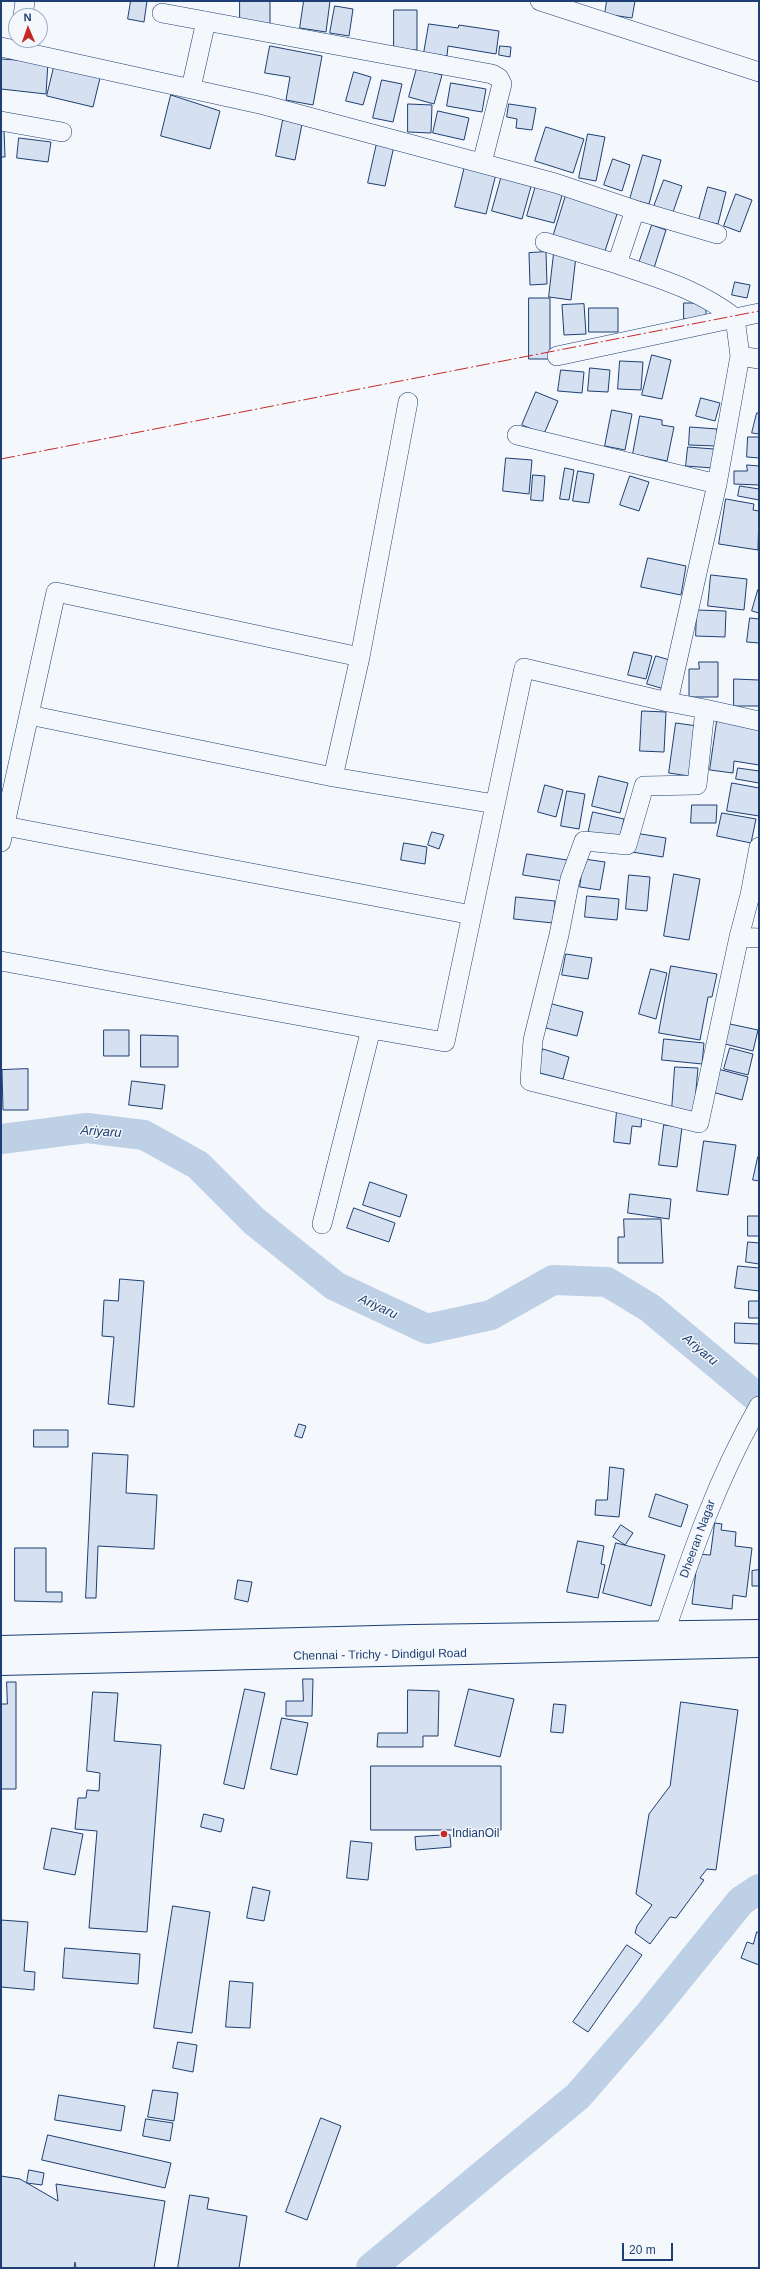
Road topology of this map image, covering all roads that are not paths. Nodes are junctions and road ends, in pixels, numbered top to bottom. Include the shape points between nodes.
1 (540, 1) edge
2 (162, 13) dead end
3 (206, 21) junction
4 (22, 48) edge
5 (759, 72) edge
6 (191, 88) junction
7 (1, 121) edge
8 (62, 132) dead end
9 (482, 163) junction
10 (635, 210) junction
11 (717, 234) dead end
12 (545, 242) dead end
13 (616, 264) junction
14 (759, 313) edge
15 (735, 318) junction
16 (557, 356) dead end
17 (740, 356) junction
18 (759, 359) edge
19 (408, 402) dead end
20 (517, 435) dead end
21 (717, 484) junction
22 (360, 657) junction
23 (668, 702) junction
24 (705, 709) junction
25 (29, 715) junction
26 (759, 721) edge
27 (333, 777) junction
28 (495, 804) junction
29 (3, 834) edge
30 (759, 847) edge
31 (472, 915) junction
32 (739, 937) junction
33 (759, 938) edge
34 (1, 961) edge
35 (371, 1029) junction
36 (322, 1224) dead end
37 (759, 1406) edge
38 (759, 1631) edge
39 (665, 1640) junction
40 (759, 1646) edge
41 (1, 1647) edge
42 (1, 1664) edge

1 - 5 street
2 - 3 street
3 - 6 street
3 - 9 street via 492,74 499,78 502,84
4 - 6 street
6 - 9 street
7 - 8 street
9 - 10 street via 555,183
10 - 11 street
10 - 13 street
12 - 13 street
13 - 15 street via 669,282 716,302
14 - 15 street
15 - 16 street
15 - 17 street
17 - 18 street
17 - 21 street
19 - 22 street
20 - 21 street
21 - 23 street
22 - 25 street via 56,592
22 - 27 street
23 - 24 street
23 - 28 street via 524,668
24 - 26 street
24 - 32 street via 697,785 644,786 627,845 584,841 570,879 533,1040 530,1080 699,1123
25 - 27 street
25 - 29 street
27 - 28 street
28 - 31 street
29 - 31 street
30 - 32 street
31 - 35 street via 445,1042
32 - 33 street
34 - 35 street
35 - 36 street
37 - 39 street, Dheeran Nagar via 735,1447 705,1517
38 - 39 highway, Chennai - Trichy - Dindigul Road
39 - 40 highway, Chennai - Trichy - Dindigul Road
39 - 41 highway, Chennai - Trichy - Dindigul Road via 421,1636
39 - 42 highway, Chennai - Trichy - Dindigul Road

